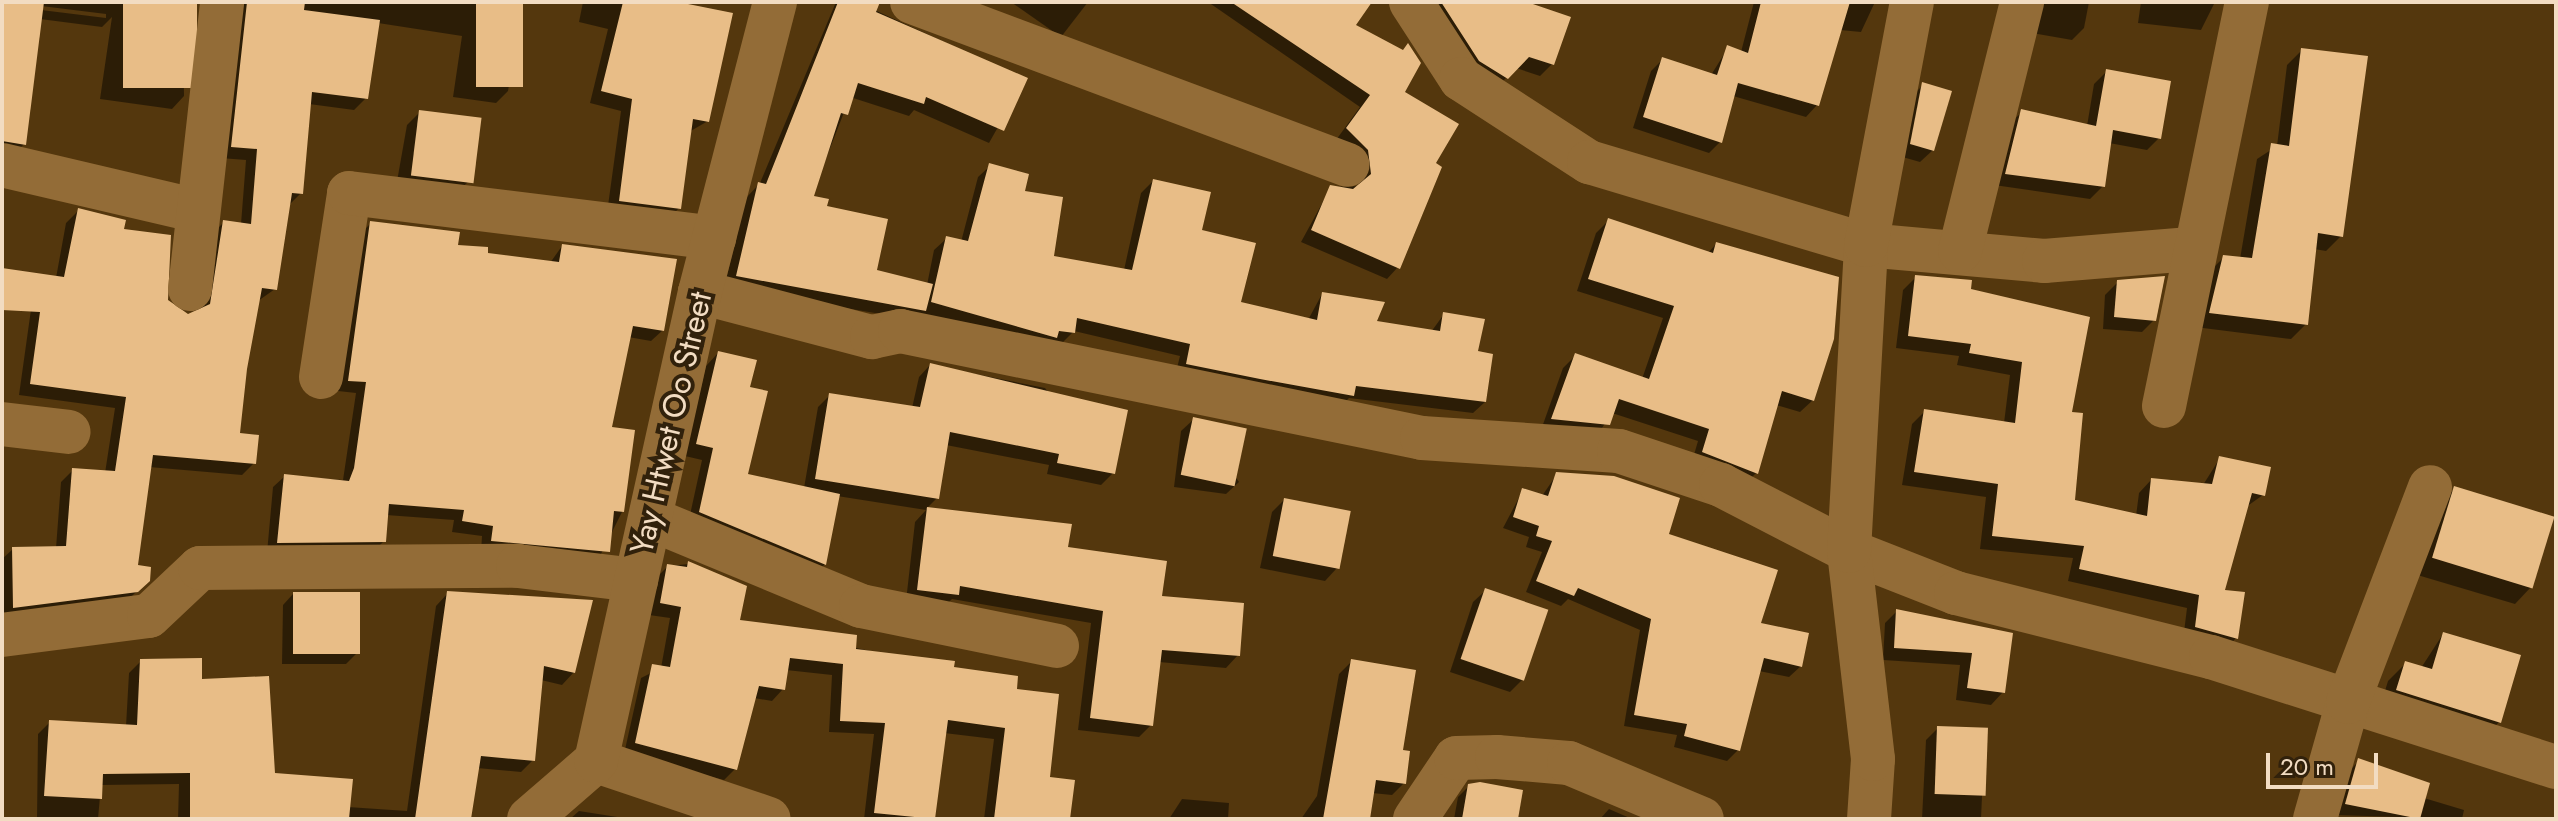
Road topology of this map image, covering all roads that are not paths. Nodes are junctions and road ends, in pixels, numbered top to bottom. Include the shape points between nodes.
1 (222, 2) edge
2 (775, 2) edge
3 (912, 2) edge
4 (1411, 2) edge
5 (1912, 2) edge
6 (2022, 2) edge
7 (2247, 2) edge
8 (2, 165) edge
9 (1348, 165) dead end
10 (198, 211) junction
11 (714, 238) junction
12 (1866, 245) junction
13 (2191, 249) junction
14 (1960, 251) junction
15 (190, 289) dead end
16 (700, 292) junction
17 (321, 377) dead end
18 (2164, 406) dead end
19 (2, 424) edge
20 (69, 432) dead end
21 (2430, 487) dead end
22 (651, 519) junction
23 (1849, 551) junction
24 (636, 580) junction
25 (2, 635) edge
26 (1057, 646) dead end
27 (2348, 702) junction
28 (596, 761) junction
29 (2556, 767) edge
30 (529, 819) edge
31 (769, 819) edge
32 (1415, 819) edge
33 (1702, 819) edge
34 (1869, 819) edge
35 (2315, 819) edge

1 - 10 street
2 - 11 street, Yay Htwet Oo Street
3 - 9 street
4 - 12 street via 1461,79 1589,162
5 - 12 street
6 - 14 street
7 - 13 street
8 - 10 street
10 - 15 street
11 - 16 street, Yay Htwet Oo Street
11 - 17 street via 349,193
12 - 14 street
12 - 23 street
13 - 14 street via 2044,261
13 - 18 street
16 - 22 street, Yay Htwet Oo Street
16 - 23 street via 872,337 900,331 1422,438 1619,451 1721,485
19 - 20 street
21 - 27 street
22 - 24 street, Yay Htwet Oo Street
22 - 26 street via 861,606
23 - 27 street via 1956,593 2117,630
23 - 34 street via 1863,633
24 - 25 street via 518,566 200,568 149,616
24 - 28 street, Yay Htwet Oo Street
27 - 29 street
27 - 35 street
28 - 30 street
28 - 31 street
32 - 33 street via 1456,758 1497,757 1569,763

